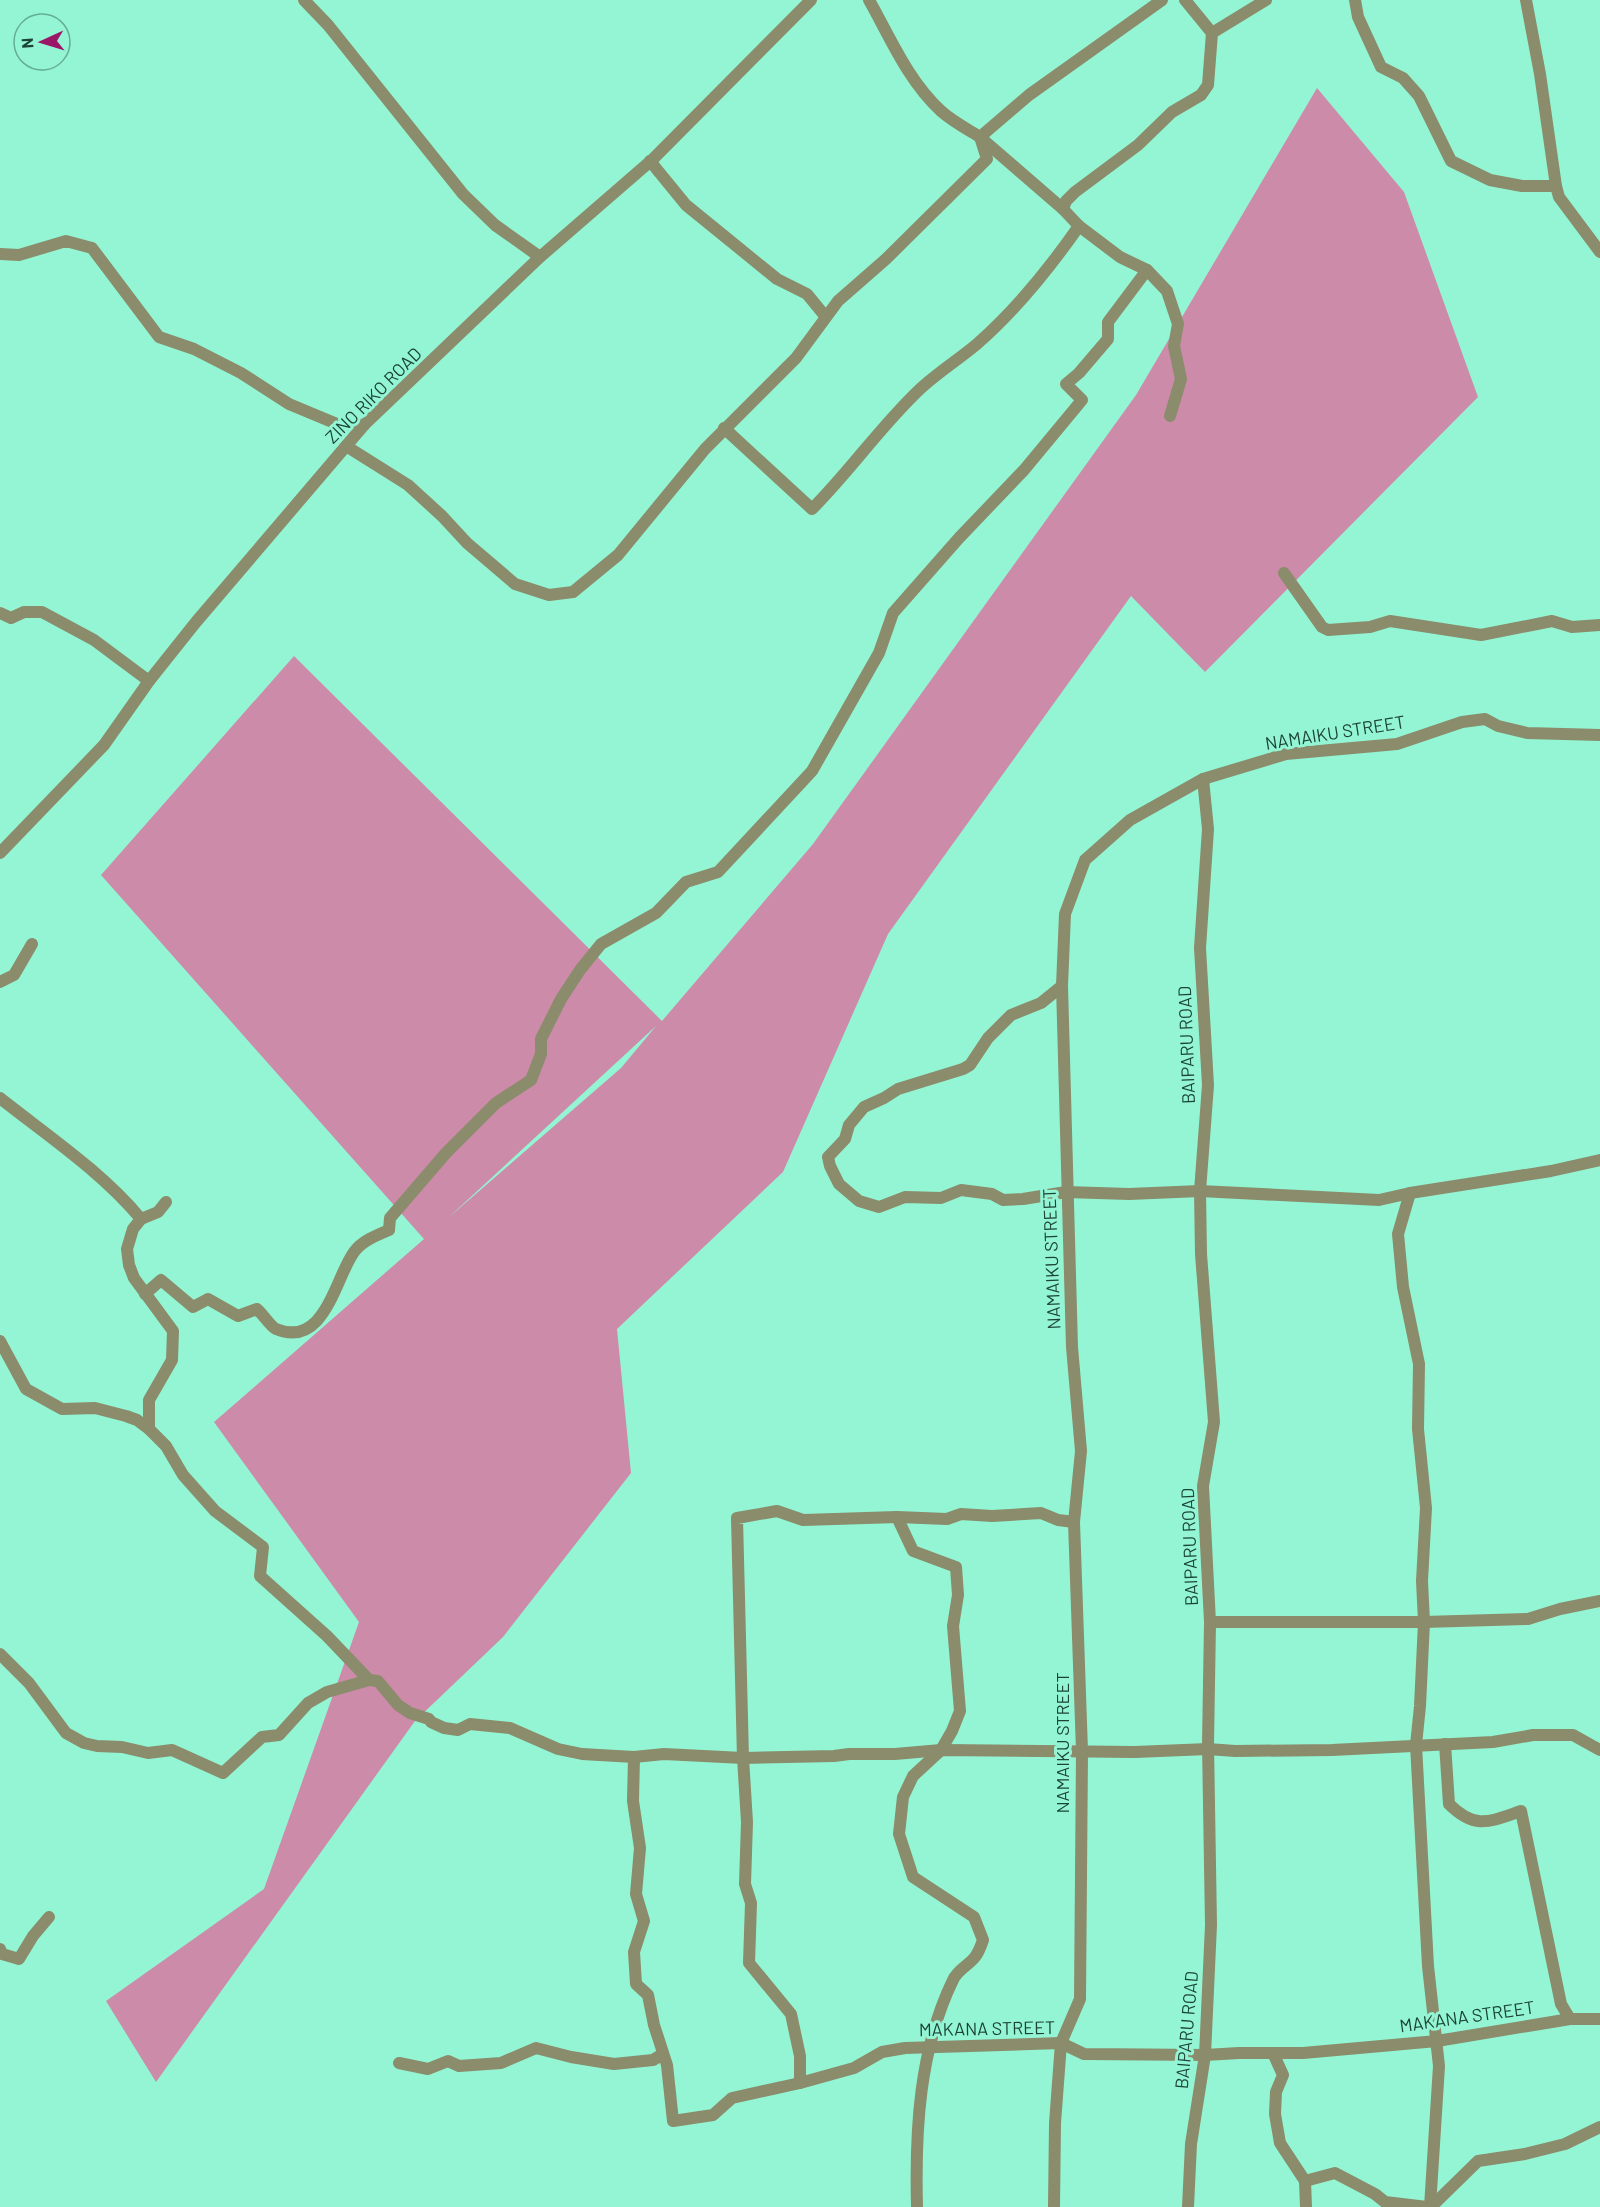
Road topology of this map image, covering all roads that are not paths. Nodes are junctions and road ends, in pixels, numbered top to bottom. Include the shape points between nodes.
1 (304, 0) edge
2 (811, 0) edge
3 (869, 0) edge
4 (1162, 0) edge
5 (1185, 0) edge
6 (1266, 0) edge
7 (1355, 0) edge
8 (1527, 0) edge
9 (1212, 33) junction
10 (980, 137) junction
11 (650, 161) junction
12 (1556, 186) junction
13 (1063, 209) junction
14 (1079, 226) junction
15 (1600, 252) edge
16 (0, 254) edge
17 (540, 257) junction
18 (1147, 270) junction
19 (825, 316) junction
20 (1170, 416) dead end
21 (364, 424) junction
22 (724, 429) junction
23 (346, 446) junction
24 (1284, 573) dead end
25 (0, 613) edge
26 (1600, 625) edge
27 (149, 681) junction
28 (1600, 735) edge
29 (1203, 779) junction
30 (0, 853) edge
31 (32, 944) dead end
32 (0, 982) edge
33 (1062, 987) junction
34 (0, 1098) edge
35 (1600, 1160) edge
36 (1200, 1191) junction
37 (1066, 1192) junction
38 (1410, 1193) junction
39 (165, 1202) dead end
40 (141, 1219) junction
41 (146, 1294) junction
42 (0, 1341) edge
43 (149, 1429) junction
44 (897, 1517) junction
45 (1074, 1522) junction
46 (1600, 1601) edge
47 (1210, 1622) junction
48 (1424, 1623) junction
49 (0, 1654) edge
50 (369, 1680) junction
51 (1445, 1744) junction
52 (1416, 1745) junction
53 (1208, 1749) junction
54 (941, 1750) junction
55 (1600, 1750) edge
56 (1082, 1751) junction
57 (634, 1757) junction
58 (743, 1758) junction
59 (49, 1917) dead end
60 (0, 1949) edge
61 (1570, 2019) junction
62 (1600, 2019) edge
63 (1437, 2041) junction
64 (1060, 2043) junction
65 (930, 2048) junction
66 (1273, 2053) junction
67 (663, 2054) junction
68 (1205, 2055) junction
69 (399, 2063) dead end
70 (800, 2083) junction
71 (1600, 2127) edge
72 (1305, 2181) junction
73 (917, 2207) edge
74 (1054, 2207) edge
75 (1188, 2207) edge
76 (1306, 2207) edge
77 (1429, 2207) edge

1 - 17 street via 463,194 495,225
2 - 11 street, ZINO RIKO ROAD
3 - 10 street via 917,83 941,111
4 - 10 street via 1029,95
5 - 9 street
6 - 9 street
7 - 12 street via 1358,17 1381,67 1403,78 1419,96 1451,161 1490,180 1522,186
8 - 12 street
9 - 13 street via 1208,85 1201,95 1172,112 1138,145 1075,192
10 - 13 street
10 - 19 street via 987,159
11 - 17 street, ZINO RIKO ROAD
11 - 19 street via 686,205 777,279 807,294
12 - 15 street via 1559,197
13 - 14 street
14 - 18 street via 1120,257
14 - 22 street via 1024,299 978,343 921,388 812,509
16 - 21 street via 19,255 66,241 92,248 159,337 194,349 289,404 337,424
17 - 21 street, ZINO RIKO ROAD
18 - 20 street via 1167,291 1178,324 1174,346 1181,379
18 - 41 street via 1108,322 1108,339 1066,384 1082,400 1024,470 892,613 879,653 812,771 718,872 686,882 656,914 601,944 561,999 541,1039 541,1054 531,1080 496,1103 446,1152 390,1218 389,1230 354,1251 330,1304 315,1322 297,1332 275,1329 257,1309 238,1316 208,1299 193,1307 161,1280
19 - 22 street via 796,358
21 - 23 street, ZINO RIKO ROAD
22 - 23 street via 618,555 573,592 549,595 515,584 408,485
23 - 27 street, ZINO RIKO ROAD
24 - 26 street via 1328,630 1370,627 1390,621 1481,635 1552,621 1572,627
25 - 27 street via 11,618 24,612 42,612 94,639
27 - 30 street, ZINO RIKO ROAD via 104,745
28 - 29 street, NAMAIKU STREET via 1527,733 1485,719 1462,722 1397,744 1286,754
29 - 33 street, NAMAIKU STREET via 1130,820 1085,860 1065,914
29 - 36 street, BAIPARU ROAD via 1208,830 1200,948 1208,1085
31 - 32 street via 14,975
33 - 37 street, NAMAIKU STREET
33 - 37 street via 1041,1003 1011,1015 988,1038 970,1065 898,1089 864,1107 849,1125 845,1139 828,1157 839,1184 859,1201 879,1207 905,1197 941,1198 961,1190 992,1194 1003,1200
34 - 40 street via 92,1171
35 - 38 street
36 - 37 street
36 - 38 street via 1379,1200
36 - 47 street, BAIPARU ROAD via 1214,1422 1203,1486
37 - 45 street, NAMAIKU STREET via 1081,1451
38 - 48 street via 1398,1234 1403,1287 1419,1364 1418,1429 1426,1508
39 - 40 street via 158,1212
40 - 41 street via 133,1229 127,1249 134,1278
41 - 43 street via 173,1331 172,1360 149,1400
42 - 43 street via 26,1389 62,1409 95,1408 137,1420
43 - 50 street via 215,1511 263,1547 260,1576
44 - 45 street via 947,1519 961,1514 1041,1513
44 - 54 street via 913,1551 956,1567 958,1594 953,1626 960,1711
44 - 58 street via 803,1520 777,1511 737,1518
45 - 56 street, NAMAIKU STREET
46 - 48 street via 1528,1619
47 - 48 street
47 - 53 street, BAIPARU ROAD
48 - 52 street
49 - 50 street via 29,1683 66,1733 84,1743 148,1753 172,1750 223,1773 262,1737 279,1735 308,1702
50 - 57 street via 378,1682 410,1713 444,1728 458,1730 470,1724 486,1724 510,1728 558,1749
51 - 52 street
51 - 55 street via 1573,1735
51 - 61 street via 1449,1804 1459,1815 1479,1823 1521,1811 1562,2004
52 - 53 street via 1332,1750
52 - 63 street via 1428,1966
53 - 56 street
53 - 68 street, BAIPARU ROAD via 1211,1925
54 - 56 street
54 - 58 street
54 - 65 street via 913,1776 903,1797 898,1834 913,1877 974,1917 984,1940 977,1956 954,1977
56 - 64 street, NAMAIKU STREET via 1080,1999
57 - 58 street via 664,1754
57 - 67 street via 633,1802 640,1848 636,1894 644,1921 634,1952 636,1984 648,1995
58 - 70 street via 745,1884 751,1903 749,1964 791,2014 800,2056
59 - 60 street via 19,1959 2,1954
61 - 62 street, MAKANA STREET
61 - 63 street, MAKANA STREET
63 - 66 street, MAKANA STREET
63 - 77 street via 1439,2066
64 - 65 street, MAKANA STREET
64 - 68 street, MAKANA STREET via 1084,2054
64 - 74 street, NAMAIKU STREET via 1054,2122
65 - 70 street, MAKANA STREET via 882,2052 854,2068
65 - 73 street via 915,2152
66 - 68 street, MAKANA STREET
66 - 72 street via 1283,2075 1276,2091 1280,2143
67 - 69 street via 653,2060 614,2064 536,2048 501,2063 459,2066 448,2061 428,2069
67 - 70 street, MAKANA STREET via 673,2121 713,2115 732,2098
68 - 75 street, BAIPARU ROAD via 1191,2144
71 - 77 street via 1566,2144 1478,2161
72 - 76 street
72 - 77 street via 1335,2174 1385,2202

